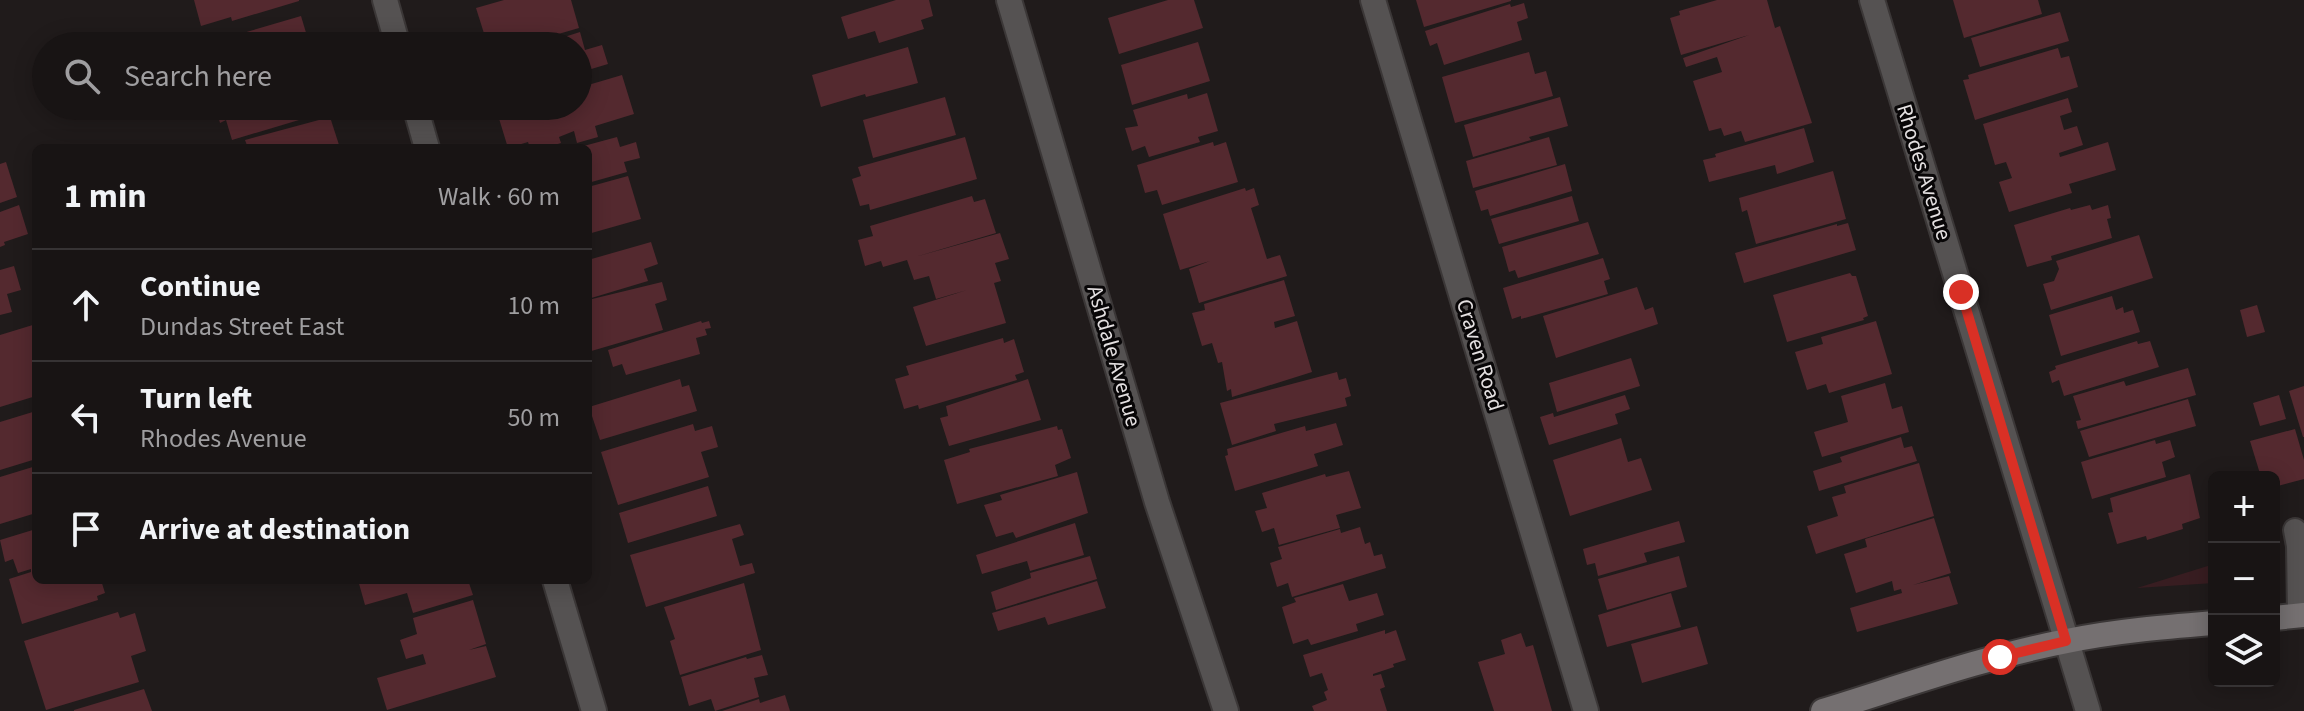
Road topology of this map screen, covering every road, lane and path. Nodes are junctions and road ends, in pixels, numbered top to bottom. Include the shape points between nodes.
1 (385, 0) edge
2 (1009, 0) edge
3 (1373, 0) edge
4 (1872, 0) edge
5 (394, 32) edge
6 (419, 120) edge
7 (426, 144) edge
8 (2295, 530) dead end
9 (556, 584) edge
10 (2301, 615) edge
11 (2280, 617) edge
12 (2208, 624) edge
13 (2066, 641) junction
14 (594, 711) edge
15 (1226, 711) edge
16 (1586, 711) edge
17 (1823, 711) edge
18 (2088, 711) edge

1 - 5 street
2 - 15 street, Ashdale Avenue via 1157,502
3 - 16 street, Craven Road
4 - 13 street, Rhodes Avenue
6 - 7 street
8 - 10 lane
9 - 14 street
10 - 11 street
12 - 13 street
13 - 17 street
13 - 18 street, Rhodes Avenue

